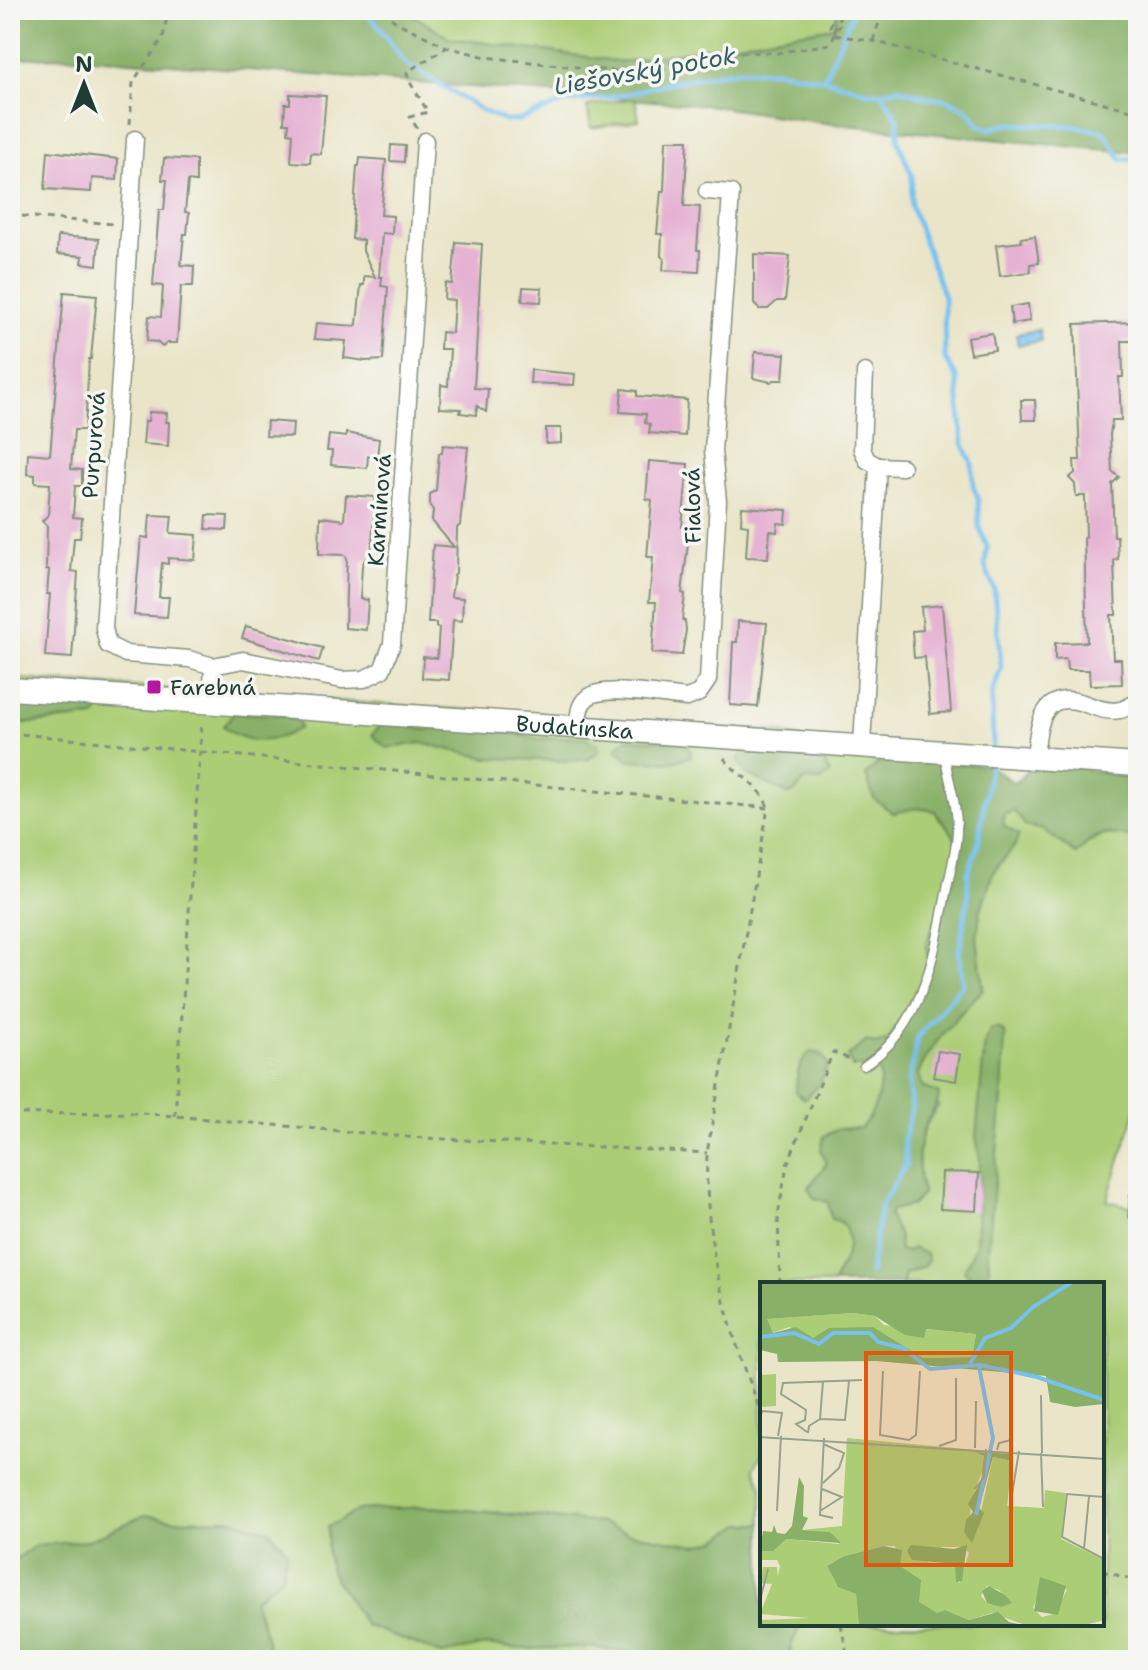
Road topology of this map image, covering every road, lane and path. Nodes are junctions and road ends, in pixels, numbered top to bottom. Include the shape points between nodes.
1 (168, 10) edge
2 (382, 10) edge
3 (835, 10) edge
4 (842, 10) edge
5 (883, 10) edge
6 (840, 24) dead end
7 (835, 33) junction
8 (873, 41) junction
9 (447, 47) junction
10 (1138, 112) edge
11 (135, 139) joint
12 (425, 141) joint
13 (707, 191) dead end
14 (10, 215) edge
15 (129, 225) junction
16 (865, 372) dead end
17 (878, 466) junction
18 (902, 467) dead end
19 (213, 666) junction
20 (10, 689) edge
21 (207, 702) junction
22 (1138, 702) edge
23 (577, 727) junction
24 (10, 733) edge
25 (718, 736) junction
26 (862, 745) junction
27 (944, 752) junction
28 (200, 754) junction
29 (1035, 758) junction
30 (1138, 765) edge
31 (768, 808) junction
32 (864, 1066) joint
33 (10, 1114) edge
34 (175, 1116) junction
35 (707, 1153) junction
36 (780, 1282) edge
37 (760, 1412) edge
38 (1104, 1572) edge
39 (1138, 1581) edge
40 (841, 1626) edge
41 (848, 1660) edge

1 - 11 path via 163,38 133,82 130,129
2 - 9 path
3 - 7 path via 830,27
4 - 7 path
5 - 8 path
6 - 7 path
7 - 8 path
7 - 9 path via 830,44 612,71 486,57
8 - 10 path
9 - 12 path via 407,72 428,112 410,117
11 - 15 street, Purpurová
12 - 19 street, Karmínová via 392,644 382,670 364,679 342,680 243,660
13 - 23 street, Fialová via 731,193 713,451 718,501 708,680 699,693 687,698 602,691 588,696 580,706
14 - 15 path
15 - 19 street, Purpurová via 104,628 108,645 126,654
16 - 17 street via 862,449
17 - 18 street
17 - 26 street
19 - 21 street
20 - 21 street, Budatínska
21 - 23 street, Budatínska
21 - 28 path
22 - 29 street via 1121,710 1075,700 1052,704 1038,726
23 - 25 street, Budatínska
24 - 28 path
25 - 26 street, Budatínska
25 - 31 path via 723,758 756,784
26 - 27 street, Budatínska
27 - 29 street, Budatínska
27 - 32 lane via 957,832 930,972 922,996 883,1054
28 - 31 path
28 - 34 path
29 - 30 street, Budatínska
31 - 35 path
32 - 36 path via 833,1052 787,1165 778,1215
33 - 34 path
34 - 35 path via 407,1137
35 - 37 path via 711,1245
38 - 39 path
40 - 41 path

